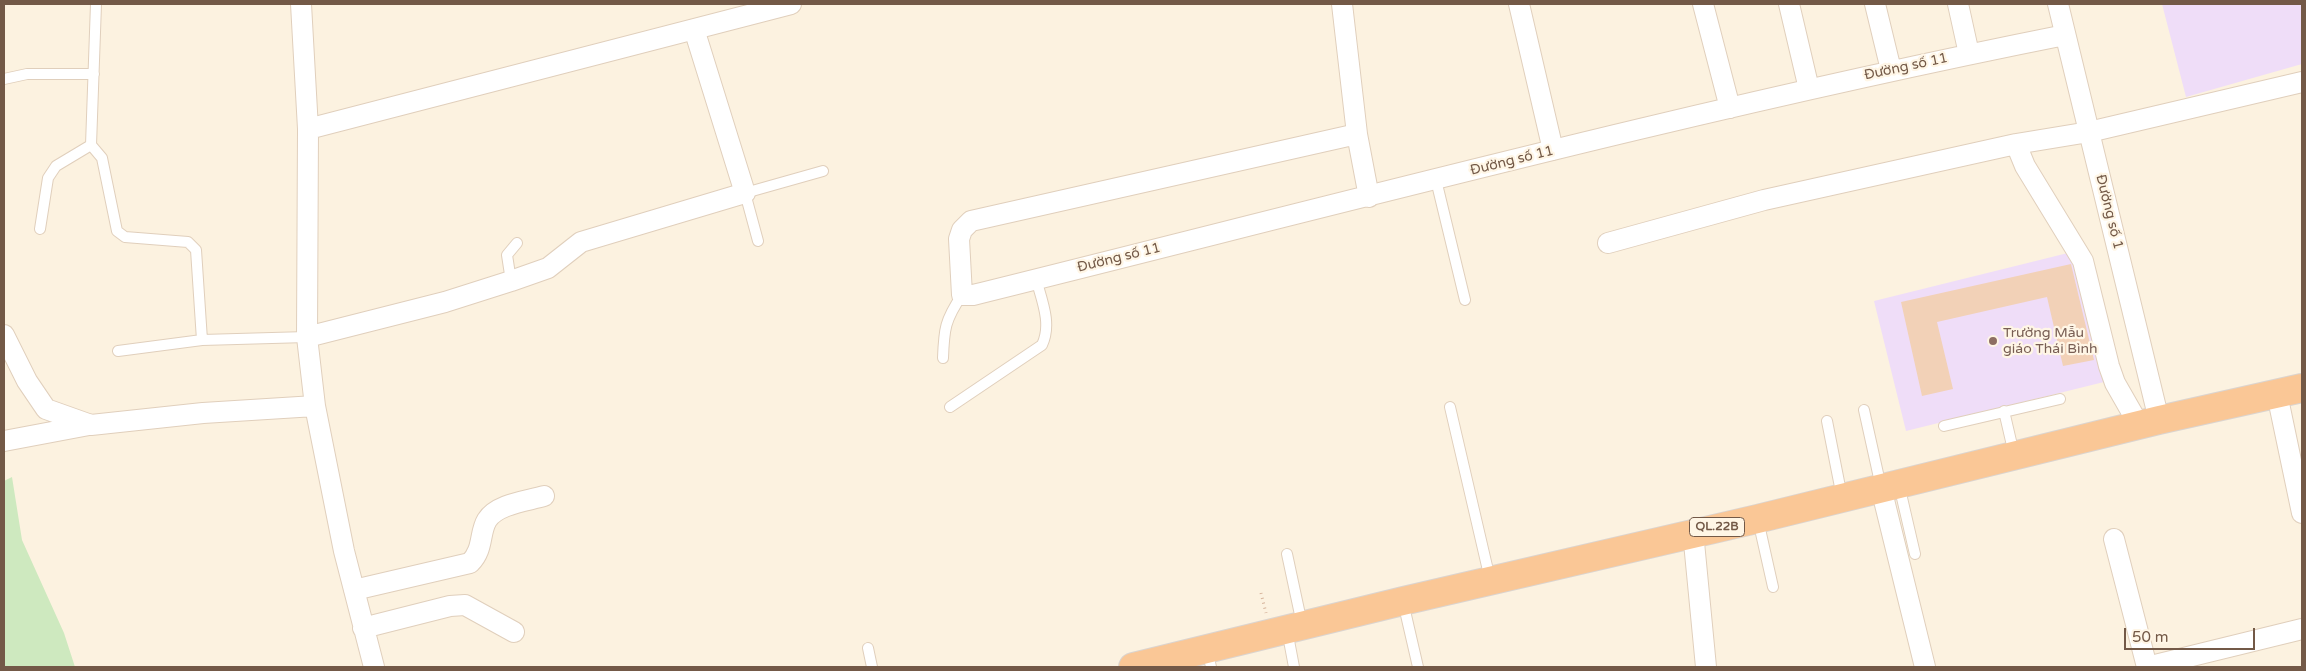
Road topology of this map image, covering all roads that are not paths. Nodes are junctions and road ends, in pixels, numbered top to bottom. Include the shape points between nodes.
1 (96, 4) edge
2 (301, 4) edge
3 (791, 4) edge
4 (1342, 4) edge
5 (1518, 4) edge
6 (1703, 4) edge
7 (1789, 4) edge
8 (1875, 4) edge
9 (1958, 4) edge
10 (2058, 4) edge
11 (694, 29) junction
12 (2065, 35) junction
13 (1969, 54) junction
14 (1891, 70) junction
15 (94, 74) junction
16 (4, 79) edge
17 (2302, 82) edge
18 (1809, 89) junction
19 (1730, 108) junction
20 (308, 129) junction
21 (2089, 132) junction
22 (1357, 134) junction
23 (91, 144) junction
24 (2016, 144) junction
25 (1554, 150) junction
26 (823, 171) dead end
27 (1436, 180) junction
28 (744, 193) junction
29 (1370, 197) junction
30 (40, 229) dead end
31 (758, 242) dead end
32 (517, 243) dead end
33 (1608, 244) dead end
34 (1036, 279) junction
35 (511, 280) junction
36 (962, 295) junction
37 (1465, 300) dead end
38 (4, 335) edge
39 (307, 336) junction
40 (202, 340) junction
41 (118, 351) dead end
42 (943, 358) dead end
43 (2289, 391) edge
44 (2060, 399) dead end
45 (315, 406) junction
46 (950, 407) dead end
47 (1450, 407) dead end
48 (1864, 410) dead end
49 (2004, 411) junction
50 (1827, 421) dead end
51 (2149, 422) junction
52 (90, 425) junction
53 (1944, 426) dead end
54 (4, 441) edge
55 (2014, 455) junction
56 (1890, 486) junction
57 (544, 496) dead end
58 (1842, 497) junction
59 (2302, 513) edge
60 (1757, 519) junction
61 (1693, 532) junction
62 (2114, 539) dead end
63 (1287, 554) dead end
64 (1916, 554) dead end
65 (1490, 580) junction
66 (1772, 587) dead end
67 (354, 590) junction
68 (1403, 601) junction
69 (1295, 627) junction
70 (363, 628) junction
71 (2302, 629) edge
72 (514, 632) dead end
73 (868, 648) dead end
74 (1209, 658) edge
75 (374, 667) edge
76 (872, 667) edge
77 (1133, 667) edge
78 (1294, 667) edge
79 (1418, 667) edge
80 (1706, 667) edge
81 (1924, 667) edge
82 (2147, 667) edge

1 - 15 lane
2 - 20 street
3 - 11 street
4 - 22 street
5 - 25 street
6 - 19 street
7 - 18 street
8 - 14 street
9 - 13 street
10 - 12 street, Đường số 1
11 - 20 street
11 - 28 street
12 - 13 street, Đường số 11
12 - 21 street, Đường số 1
13 - 14 street, Đường số 11
14 - 18 street, Đường số 11
15 - 16 lane via 26,74
15 - 23 lane
17 - 21 street
18 - 19 street, Đường số 11
19 - 25 street, Đường số 11
20 - 39 street
21 - 24 street
21 - 51 street, Đường số 1
22 - 29 street
22 - 36 street via 971,221 959,239
23 - 30 lane via 56,166 48,178
23 - 40 lane via 102,158 117,231 124,237 188,242 196,250
24 - 33 street via 1764,200
24 - 51 street via 2025,166 2083,261 2115,383
25 - 27 street, Đường số 11
26 - 28 lane
27 - 29 street, Đường số 11
27 - 37 lane
28 - 31 lane
28 - 35 street via 582,242 548,268
29 - 34 street, Đường số 11
32 - 35 lane via 507,255
34 - 36 street, Đường số 11
34 - 46 lane via 1046,315 1047,335 1042,345
35 - 39 street via 445,302
36 - 42 lane via 948,315
38 - 52 street via 27,381 46,409
39 - 40 lane
39 - 45 street
40 - 41 lane
43 - 51 highway, QL.22B
43 - 59 street
44 - 49 lane
45 - 52 street
45 - 67 street
47 - 65 lane
48 - 56 lane
49 - 53 lane
49 - 55 lane
50 - 58 lane
51 - 55 highway, QL.22B
52 - 54 street
55 - 56 highway, QL.22B
56 - 58 highway, QL.22B
56 - 64 lane
56 - 81 street
57 - 67 street via 501,508 487,520 477,556 470,563
58 - 60 highway, QL.22B
60 - 61 highway, QL.22B
60 - 66 lane
61 - 65 highway, QL.22B
61 - 80 street
62 - 82 street
63 - 69 lane
65 - 68 highway, QL.22B
67 - 70 street
68 - 69 highway, QL.22B
68 - 79 lane
69 - 74 highway, QL.22B
69 - 78 lane
70 - 72 street via 465,605
70 - 75 street
71 - 82 street
73 - 76 lane
74 - 77 highway, QL.22B

